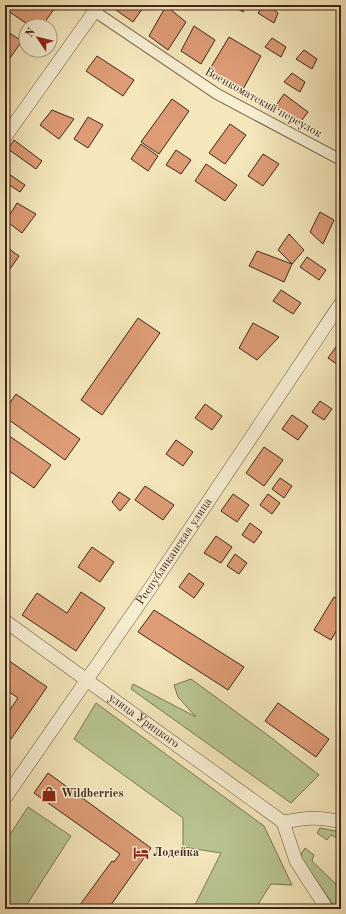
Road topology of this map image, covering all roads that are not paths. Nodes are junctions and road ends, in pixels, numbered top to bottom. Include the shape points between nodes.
1 (96, 8) edge
2 (5, 137) edge
3 (341, 160) edge
4 (341, 303) edge
5 (5, 621) edge
6 (87, 680) junction
7 (5, 798) edge
8 (283, 822) junction
9 (341, 822) edge
10 (326, 909) edge

1 - 2 street
1 - 3 street, Военкоматский переулок via 217,94
4 - 6 street, Республиканская улица
5 - 6 street, улица Урицкого
6 - 7 street, Республиканская улица
6 - 8 street, улица Урицкого
8 - 9 street via 325,818
8 - 10 street via 296,861

